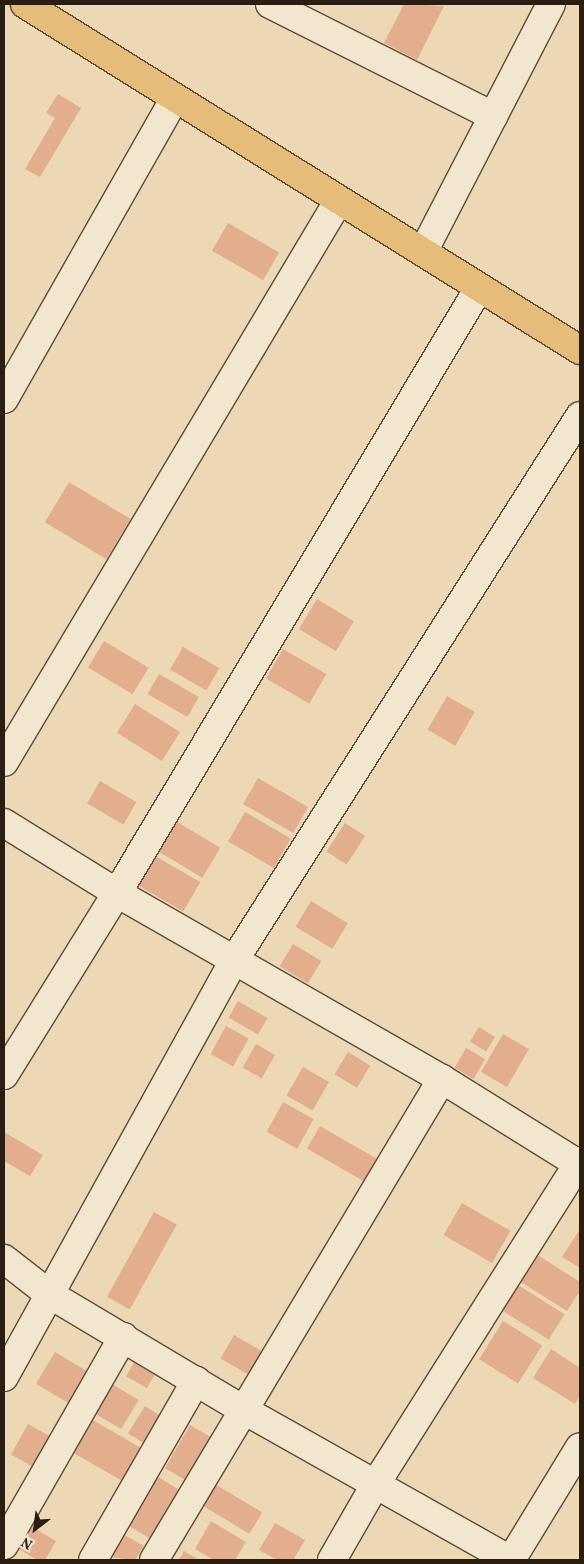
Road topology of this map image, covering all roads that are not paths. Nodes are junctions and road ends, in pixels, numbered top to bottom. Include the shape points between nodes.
1 (270, 4) edge
2 (550, 4) edge
3 (36, 7) edge
4 (176, 98) junction
5 (493, 116) junction
6 (339, 200) junction
7 (423, 252) junction
8 (479, 288) junction
9 (580, 350) edge
10 (4, 399) edge
11 (580, 416) edge
12 (4, 762) edge
13 (4, 823) edge
14 (117, 893) junction
15 (235, 959) junction
16 (4, 1076) edge
17 (442, 1079) junction
18 (580, 1163) edge
19 (4, 1259) edge
20 (49, 1294) junction
21 (123, 1337) junction
22 (4, 1377) edge
23 (196, 1381) junction
24 (242, 1410) junction
25 (580, 1447) edge
26 (376, 1485) junction
27 (4, 1545) edge
28 (94, 1560) edge
29 (154, 1560) edge
30 (332, 1560) edge
31 (510, 1560) edge

1 - 5 street
2 - 5 street
3 - 4 main road
4 - 6 main road
4 - 10 street
5 - 7 street
6 - 7 main road
6 - 12 street
7 - 8 main road
8 - 9 main road
8 - 14 street
11 - 15 street
13 - 14 street
14 - 15 street
14 - 16 street
15 - 17 street
15 - 20 street
17 - 18 street
17 - 24 street
18 - 26 street
19 - 20 street
20 - 21 street
20 - 22 street
21 - 23 street
21 - 27 street
23 - 24 street
23 - 28 street
24 - 26 street
24 - 29 street
25 - 31 street
26 - 30 street
26 - 31 street

